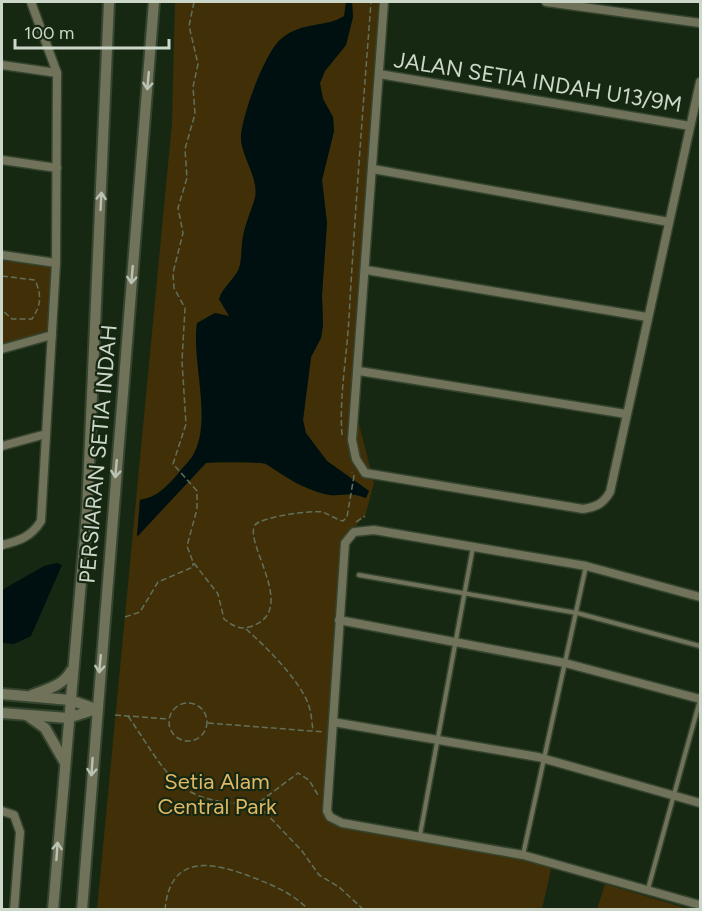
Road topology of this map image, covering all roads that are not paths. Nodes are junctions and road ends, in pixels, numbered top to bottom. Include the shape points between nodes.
1 (31, 2) edge
2 (109, 2) edge
3 (154, 2) edge
4 (384, 2) edge
5 (546, 2) edge
6 (700, 23) edge
7 (2, 65) edge
8 (57, 73) junction
9 (379, 74) junction
10 (700, 82) edge
11 (690, 126) junction
12 (2, 160) edge
13 (57, 168) junction
14 (374, 169) junction
15 (669, 222) junction
16 (2, 255) edge
17 (56, 263) junction
18 (366, 270) junction
19 (647, 316) junction
20 (52, 335) junction
21 (2, 350) edge
22 (359, 370) junction
23 (626, 414) junction
24 (46, 434) junction
25 (2, 446) edge
26 (2, 545) edge
27 (473, 547) junction
28 (586, 566) junction
29 (359, 575) dead end
30 (465, 593) junction
31 (700, 597) edge
32 (577, 613) junction
33 (339, 620) junction
34 (456, 642) junction
35 (700, 646) edge
36 (565, 663) junction
37 (73, 666) junction
38 (2, 694) edge
39 (26, 697) junction
40 (70, 699) junction
41 (700, 700) edge
42 (96, 709) junction
43 (2, 713) edge
44 (25, 715) junction
45 (68, 718) junction
46 (333, 722) junction
47 (437, 740) junction
48 (544, 759) junction
49 (64, 762) junction
50 (674, 795) junction
51 (700, 803) edge
52 (2, 811) edge
53 (419, 837) junction
54 (523, 855) junction
55 (648, 890) junction
56 (700, 904) edge
57 (14, 909) edge
58 (53, 909) edge
59 (82, 909) edge

1 - 8 street
37 -> 2 street, PERSIARAN SETIA INDAH via 87,511
3 -> 42 street, PERSIARAN SETIA INDAH
4 - 9 street
5 - 6 street
7 - 8 street
8 - 13 street
9 - 11 street, JALAN SETIA INDAH U13/9M
9 - 14 street
10 - 11 street
11 - 15 street
12 - 13 street
13 - 17 street
14 - 15 street
14 - 18 street
15 - 19 street
16 - 17 street
17 - 20 street
18 - 19 street
18 - 22 street
19 - 23 street
20 - 21 street
20 - 24 street
22 - 23 street
22 - 23 street via 352,440 356,459 365,473 583,509 604,501 610,492
24 - 25 street
24 - 26 street via 41,521 22,540
27 - 28 street
27 - 30 lane
27 - 33 street via 374,530 354,532 345,543
28 - 31 street
28 - 32 lane
29 - 30 lane
30 - 32 lane
30 - 34 lane
32 - 35 lane
32 - 36 lane
33 - 34 street
33 - 46 street
34 - 36 street
34 - 47 lane
36 - 41 street
36 - 48 lane
37 - 39 street via 67,679 55,687
37 - 40 street, PERSIARAN SETIA INDAH
38 - 39 street
39 - 40 street
40 - 42 street
40 - 45 street, PERSIARAN SETIA INDAH
41 - 50 lane
42 - 45 street
42 -> 59 street, PERSIARAN SETIA INDAH
43 - 44 street
44 - 45 street
44 - 49 street via 45,728
45 - 49 street, PERSIARAN SETIA INDAH
46 - 47 street
46 - 53 street via 327,811 330,817 342,823
47 - 48 street
47 - 53 lane
48 - 50 street
48 - 54 lane
58 -> 49 street, PERSIARAN SETIA INDAH
50 - 51 street
50 - 55 lane
52 - 57 street via 14,815 20,832
53 - 54 street
54 - 55 street
55 - 56 street

